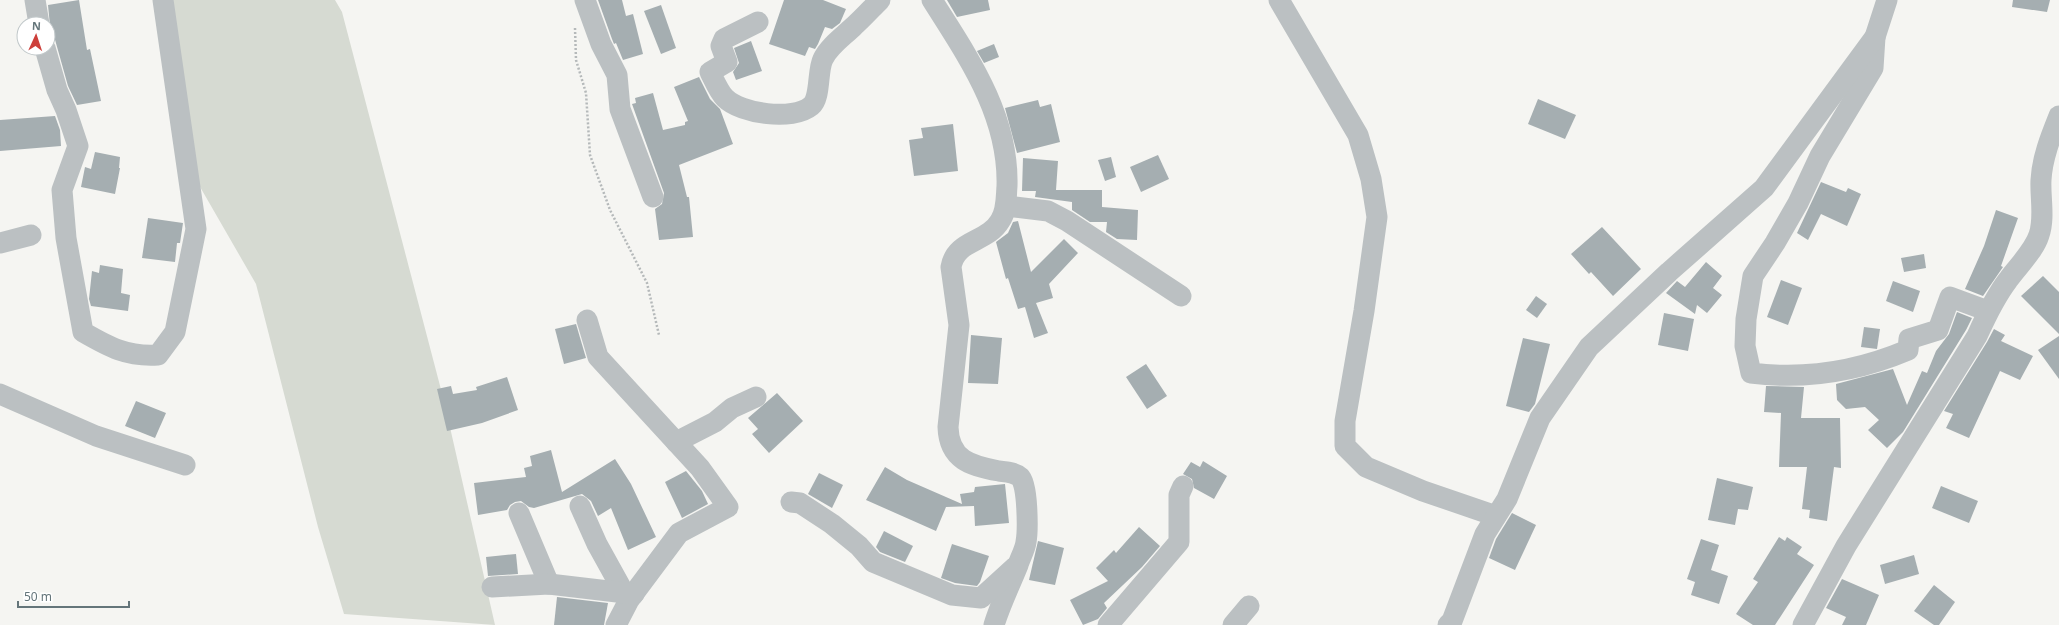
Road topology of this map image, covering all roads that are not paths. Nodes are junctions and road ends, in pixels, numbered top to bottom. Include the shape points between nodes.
1 (35, 0) edge
2 (163, 0) edge
3 (585, 0) edge
4 (880, 0) edge
5 (932, 0) edge
6 (1280, 0) edge
7 (1887, 0) edge
8 (37, 16) edge
9 (758, 22) dead end
10 (1875, 37) junction
11 (47, 56) edge
12 (2059, 116) edge
13 (653, 197) dead end
14 (1006, 206) junction
15 (31, 235) dead end
16 (0, 243) edge
17 (1181, 296) dead end
18 (1988, 311) junction
19 (587, 320) dead end
20 (0, 394) edge
21 (756, 397) dead end
22 (676, 442) junction
23 (185, 465) dead end
24 (1183, 486) dead end
25 (791, 502) dead end
26 (580, 506) dead end
27 (519, 513) dead end
28 (1496, 516) junction
29 (1018, 564) junction
30 (549, 584) junction
31 (492, 587) dead end
32 (628, 593) junction
33 (1450, 624) edge
34 (616, 625) edge
35 (994, 625) edge
36 (1108, 625) edge
37 (1803, 625) edge

1 - 8 street
2 - 11 street via 196,229 175,332 158,355 142,356 113,350 83,332 66,238 62,190 78,146
3 - 13 street via 601,44 617,75 620,108
4 - 9 street via 823,59 813,105 794,113 748,111 738,107 724,98 710,72 726,62 721,46 724,39
5 - 14 street via 988,94 1003,140 1007,177
6 - 28 street via 1358,135 1371,179 1377,217 1345,421 1345,446 1366,467 1423,491
7 - 10 street
10 - 18 street via 1873,68 1820,156 1775,243 1753,276 1746,319 1745,346 1751,373 1776,376 1834,373 1878,362 1908,350 1909,339 1938,330 1950,297
10 - 28 street via 1764,188 1589,347 1540,418 1507,499
12 - 18 street via 2044,160 2041,178 2040,234
14 - 17 street via 1048,211
14 - 29 street via 994,228 962,248 953,258 951,277 959,325 948,435 954,451 965,462 981,468 1012,473 1020,477 1024,484 1026,544
15 - 16 street
18 - 37 street via 1977,336 1846,546
19 - 22 street via 598,357
20 - 23 street via 96,436
21 - 22 street via 732,408 715,422
22 - 32 street via 700,468 728,507 679,533
24 - 36 street via 1178,495 1182,539
25 - 29 street via 800,503 832,524 859,546 873,562 952,595 981,598
26 - 32 street via 597,544
27 - 30 street
28 - 33 street via 1485,534
29 - 35 street
30 - 31 street
30 - 32 street
32 - 34 street

